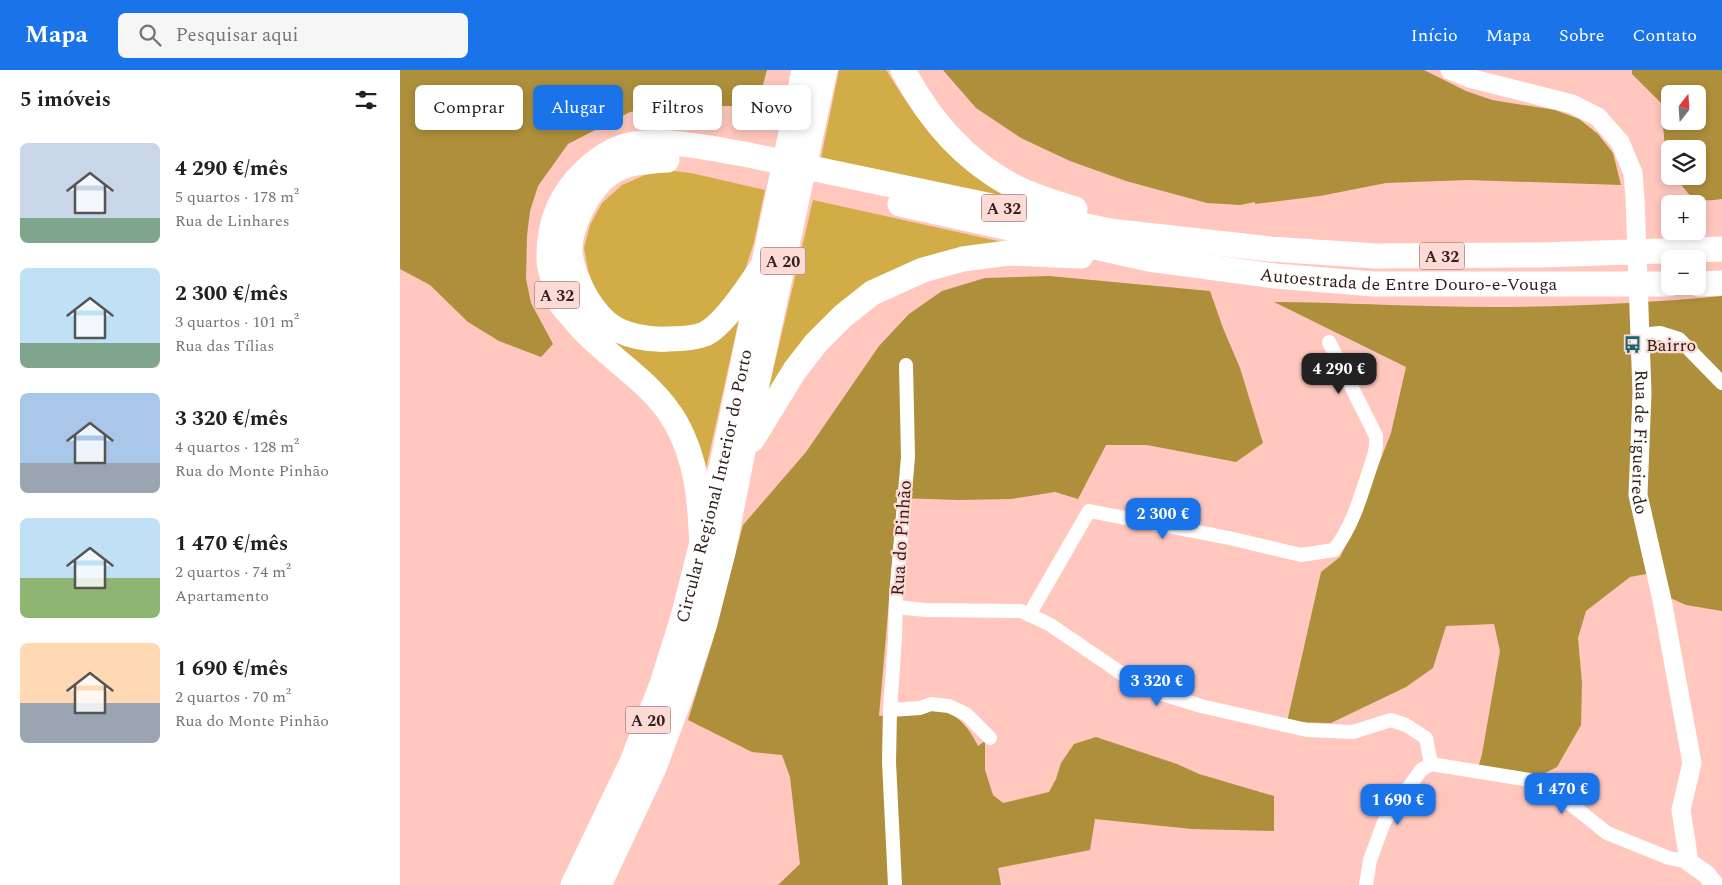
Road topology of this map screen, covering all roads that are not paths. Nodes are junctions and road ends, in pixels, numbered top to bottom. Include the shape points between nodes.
1 (804, 70) edge
2 (824, 70) edge
3 (903, 70) edge
4 (1450, 70) edge
5 (744, 162) junction
6 (845, 183) junction
7 (1163, 237) junction
8 (1722, 249) edge
9 (1149, 259) junction
10 (764, 264) junction
11 (1722, 283) edge
12 (1661, 284) edge
13 (1706, 284) edge
14 (1640, 335) junction
15 (1329, 342) dead end
16 (906, 366) dead end
17 (1722, 383) edge
18 (744, 453) junction
19 (712, 549) junction
20 (896, 607) junction
21 (1029, 615) junction
22 (890, 710) junction
23 (990, 738) dead end
24 (1431, 764) junction
25 (1689, 862) junction
26 (573, 885) edge
27 (599, 885) edge
28 (895, 885) edge
29 (1366, 885) edge
30 (1715, 885) edge

1 - 10 highway, Circular Regional Interior do Porto / A 20
2 - 18 highway, Circular Regional Interior do Porto / A 20
3 - 7 highway, A 32 via 920,102 938,125 987,170 1036,197
4 - 14 street, Rua de Figueiredo via 1572,104 1598,117 1620,142 1633,173
5 - 6 highway, A 32
5 - 10 highway, A 32 via 674,159 636,162 609,174 590,193 576,219 570,246 575,276 589,302 607,323 652,340 681,339 706,333 727,316
5 - 19 highway, A 32 via 663,142 624,146 598,159 573,182 551,225 548,262 559,301 586,334 660,400 675,421 687,444
6 - 7 highway, A 32 via 1110,231
6 - 9 highway, A 32
7 - 8 highway, Autoestrada de Entre Douro-e-Vouga / A 32 via 1376,256
9 - 12 highway, Autoestrada de Entre Douro-e-Vouga / A 32 via 1275,276 1374,284
9 - 18 highway, A 32 via 1008,253 963,259 923,270 872,293 816,343 795,370
10 - 19 highway, Circular Regional Interior do Porto / A 20 via 722,464
11 - 13 highway
14 - 17 street via 1660,333 1679,339
14 - 25 street, Rua de Figueiredo via 1642,393 1638,495 1662,600 1692,762 1682,810
15 - 21 street via 1376,436 1374,456 1351,523 1334,550 1301,555 1089,511
16 - 20 street, Rua do Pinhão via 908,457
18 - 19 highway, Circular Regional Interior do Porto / A 20
19 - 26 highway, Circular Regional Interior do Porto / A 20 via 683,617 632,762
19 - 27 highway, Circular Regional Interior do Porto / A 20 via 705,623 654,768
20 - 21 street via 1021,611
20 - 22 street, Rua do Pinhão
21 - 24 street via 1049,624 1143,688 1201,706 1307,730 1352,732 1391,720 1426,738
22 - 23 street via 931,704 949,706 966,714
22 - 28 street, Rua do Pinhão
24 - 25 street via 1530,780 1563,798 1607,833 1669,858
24 - 29 street via 1421,770 1384,822 1370,860
25 - 30 street

